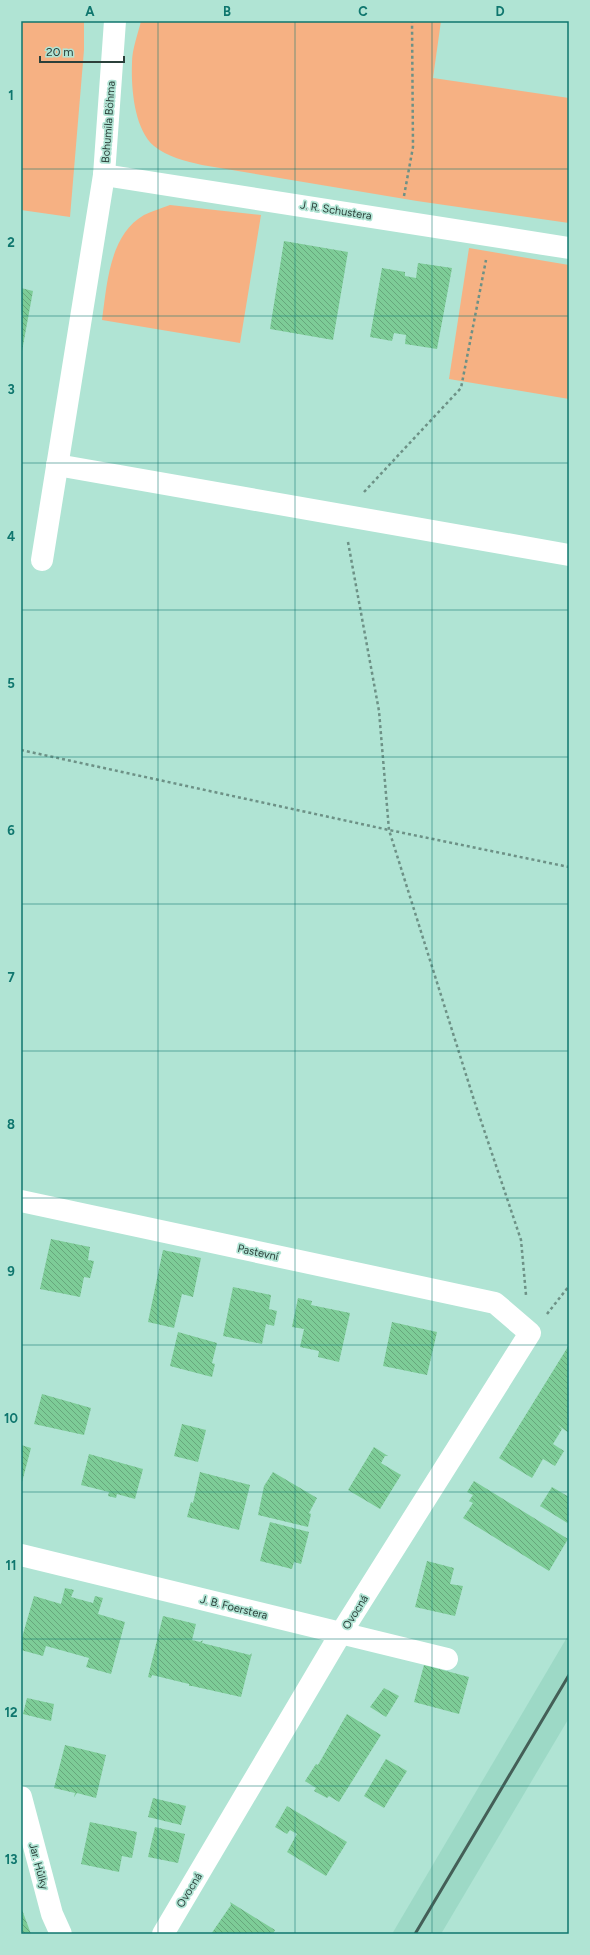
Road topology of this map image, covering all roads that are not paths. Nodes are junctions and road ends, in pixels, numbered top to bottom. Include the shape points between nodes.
1 (115, 21) edge
2 (104, 175) junction
3 (569, 248) edge
4 (57, 464) junction
5 (569, 555) edge
6 (42, 560) dead end
7 (21, 1201) edge
8 (530, 1333) joint
9 (21, 1555) edge
10 (341, 1633) junction
11 (446, 1659) dead end
12 (21, 1797) edge
13 (61, 1934) edge
14 (163, 1934) edge

1 - 2 street, Bohumila Böhma
2 - 3 street, J. R. Schustera
2 - 4 street, Bohumila Böhma
4 - 5 street
4 - 6 street, Bohumila Böhma
7 - 8 street, Pastevní via 495,1303
8 - 10 street, Ovocná
9 - 10 street, J. B. Foerstera
10 - 11 street, J. B. Foerstera
10 - 14 street, Ovocná
12 - 13 street, Jar. Hůlky via 52,1914

